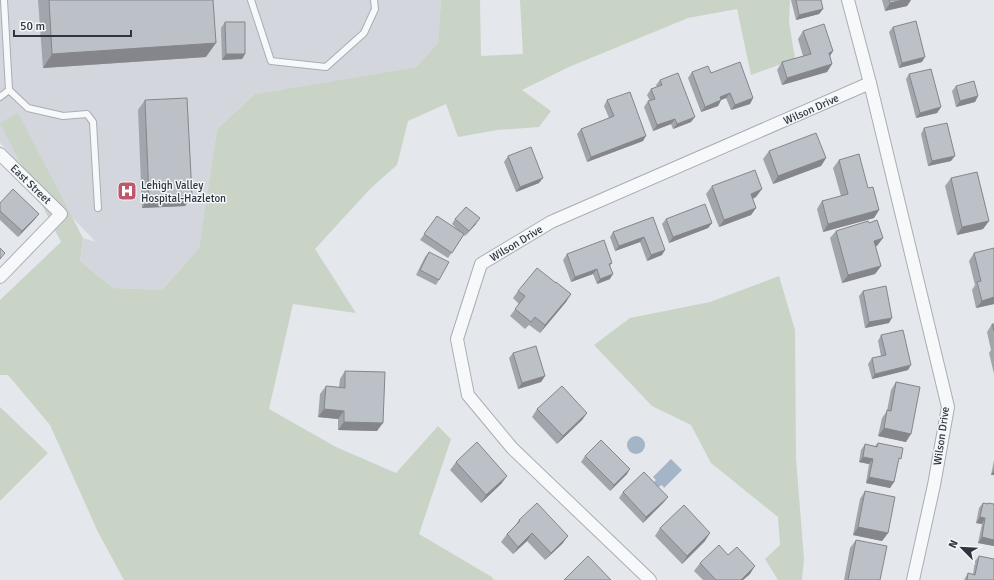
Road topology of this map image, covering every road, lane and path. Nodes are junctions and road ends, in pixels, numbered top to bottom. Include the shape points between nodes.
1 (4, 0) edge
2 (252, 0) edge
3 (374, 0) edge
4 (848, 0) edge
5 (870, 83) junction
6 (9, 90) junction
7 (0, 96) edge
8 (0, 154) edge
9 (98, 208) dead end
10 (0, 277) edge
11 (650, 580) edge
12 (913, 580) edge

1 - 6 lane
2 - 3 lane via 271,60 326,67 364,33 374,9
4 - 5 street, Wilson Drive
5 - 11 street, Wilson Drive via 551,222 481,264 457,339 468,394 512,448
5 - 12 street, Wilson Drive via 948,407
6 - 7 lane
6 - 9 lane via 28,108 63,116 87,114 93,122
8 - 10 street, East Street via 61,214

